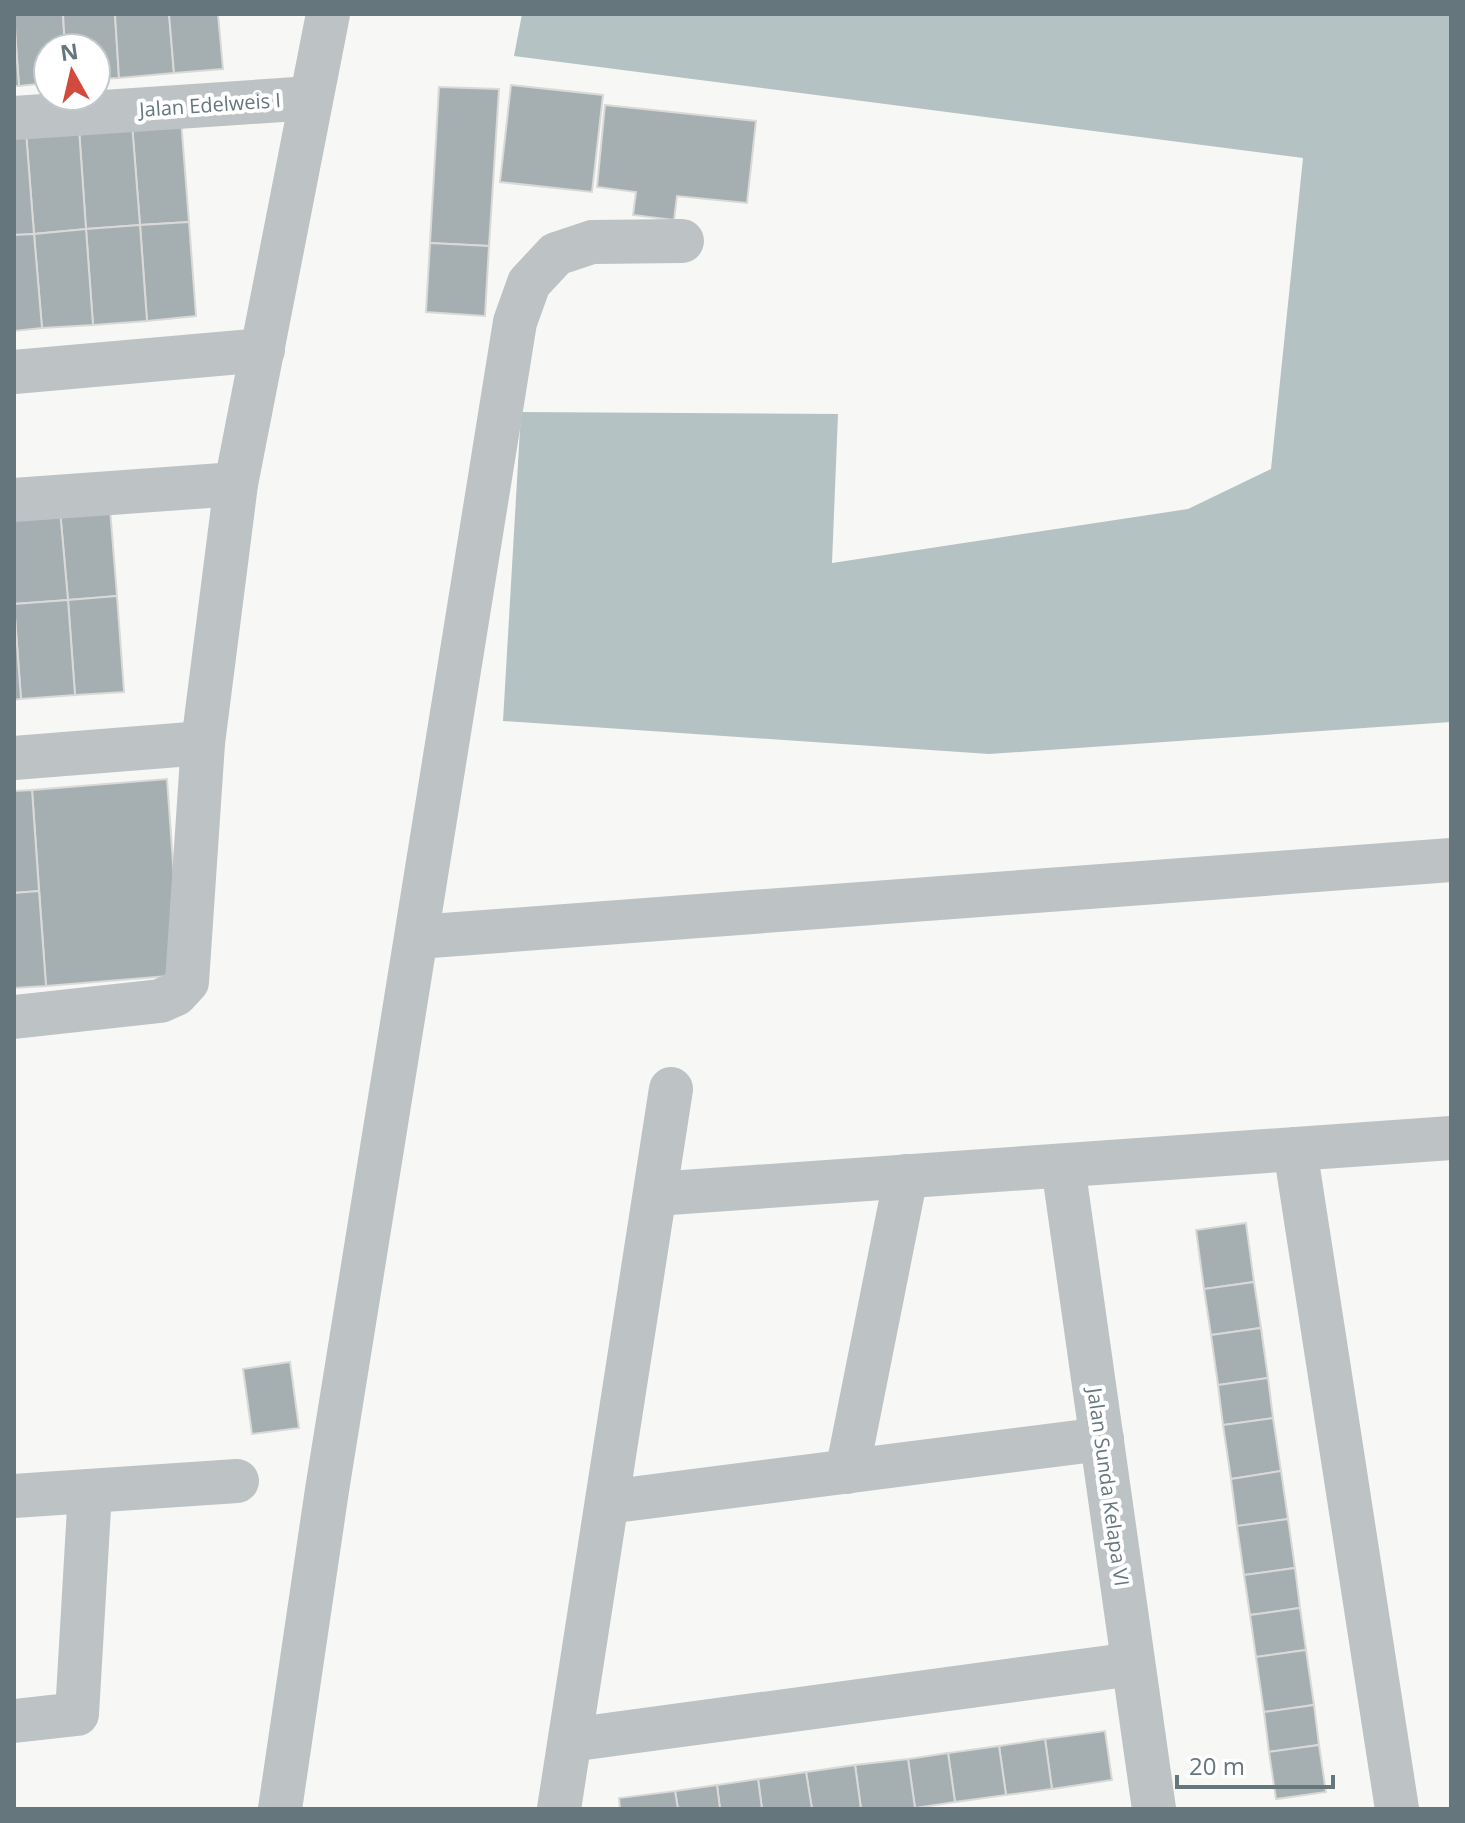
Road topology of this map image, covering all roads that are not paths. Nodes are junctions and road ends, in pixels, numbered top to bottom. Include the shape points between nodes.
1 (328, 14) edge
2 (311, 98) junction
3 (14, 118) edge
4 (682, 241) dead end
5 (263, 350) junction
6 (14, 372) edge
7 (236, 484) junction
8 (14, 500) edge
9 (203, 743) junction
10 (14, 758) edge
11 (1451, 860) edge
12 (417, 937) junction
13 (14, 1017) edge
14 (671, 1089) dead end
15 (1451, 1138) edge
16 (1295, 1149) junction
17 (1063, 1166) junction
18 (906, 1176) junction
19 (655, 1194) junction
20 (1102, 1439) junction
21 (847, 1472) junction
22 (237, 1481) dead end
23 (90, 1491) junction
24 (14, 1496) edge
25 (607, 1502) junction
26 (1133, 1664) junction
27 (14, 1721) edge
28 (570, 1740) junction
29 (280, 1809) edge
30 (559, 1809) edge
31 (1154, 1809) edge
32 (1397, 1809) edge

1 - 2 street
2 - 3 street, Jalan Edelweis I
2 - 5 street
4 - 12 street via 592,242 556,254 529,283 515,322
5 - 6 street
5 - 7 street
7 - 8 street
7 - 9 street
9 - 10 street
9 - 13 street via 187,982 160,1001
11 - 12 street
12 - 29 street
14 - 19 street
15 - 16 street
16 - 17 street
16 - 32 street
17 - 18 street
17 - 20 street, Jalan Sunda Kelapa VI
18 - 19 street
18 - 21 street
19 - 25 street
20 - 21 street
20 - 26 street, Jalan Sunda Kelapa VI
21 - 25 street
22 - 23 street
23 - 24 street
23 - 27 street via 77,1714
25 - 28 street
26 - 28 street
26 - 31 street, Jalan Sunda Kelapa VI
28 - 30 street

